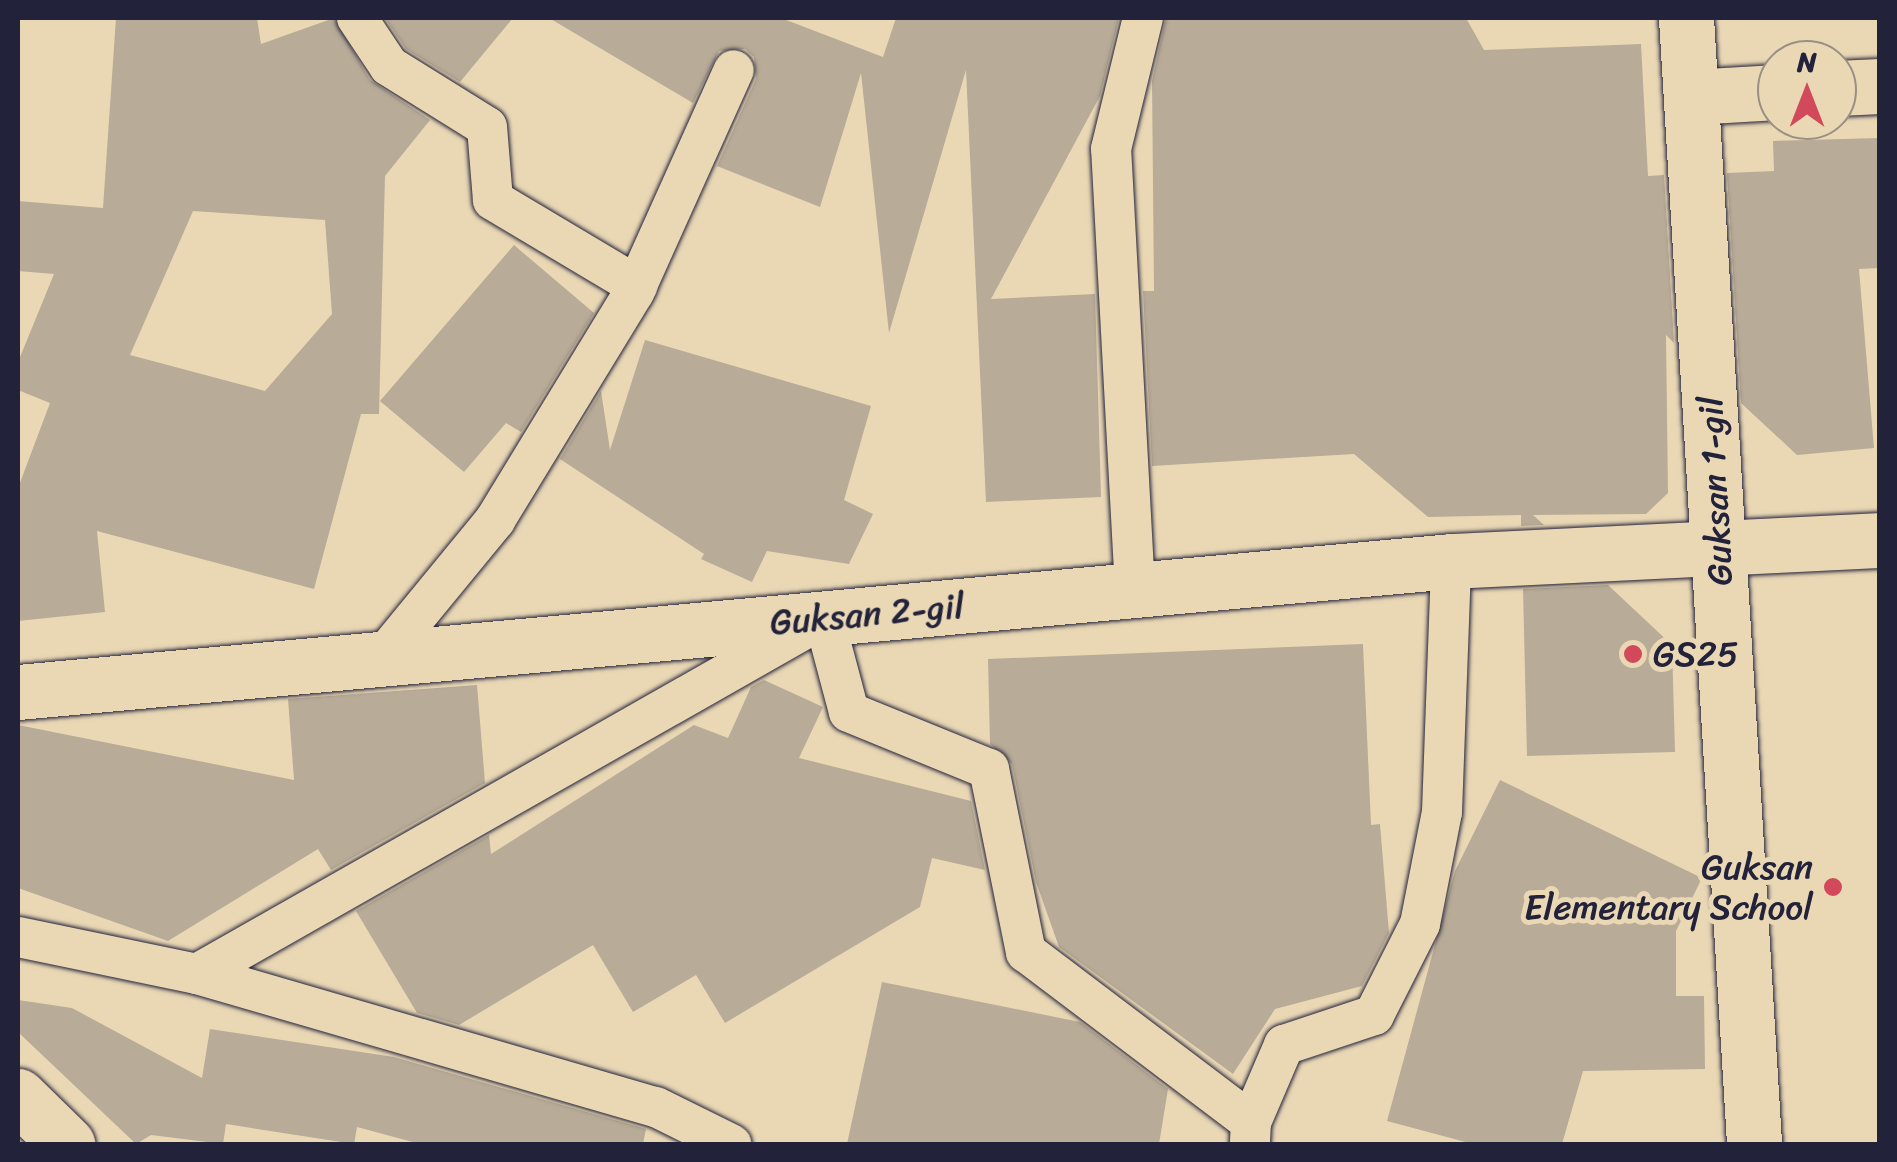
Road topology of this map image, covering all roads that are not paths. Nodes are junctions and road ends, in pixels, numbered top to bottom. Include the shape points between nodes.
1 (357, 18) edge
2 (1143, 18) edge
3 (1686, 18) edge
4 (734, 70) dead end
5 (1757, 93) edge
6 (1690, 97) junction
7 (637, 286) junction
8 (1880, 540) edge
9 (1718, 549) junction
10 (1451, 562) junction
11 (1135, 590) junction
12 (824, 618) junction
13 (381, 659) junction
14 (18, 692) edge
15 (18, 937) edge
16 (198, 974) junction
17 (18, 1096) edge
18 (1250, 1133) edge
19 (67, 1144) edge
20 (730, 1144) edge
21 (1754, 1144) edge

1 - 7 lane via 389,66 486,127 493,200
2 - 11 lane via 1112,149
3 - 6 street, Guksan 1-gil
4 - 7 lane
5 - 6 street
6 - 9 street, Guksan 1-gil
7 - 13 lane via 495,520
8 - 9 street, Guksan 2-gil
9 - 10 street, Guksan 2-gil
9 - 21 street, Guksan 1-gil
10 - 11 street, Guksan 2-gil
10 - 18 lane via 1442,812 1420,924 1374,1015 1284,1046
11 - 12 street, Guksan 2-gil
12 - 13 street, Guksan 2-gil
12 - 16 lane
12 - 18 lane via 849,712 989,769 1026,952
13 - 14 street, Guksan 2-gil
15 - 16 lane
16 - 20 lane via 656,1107
17 - 19 street

